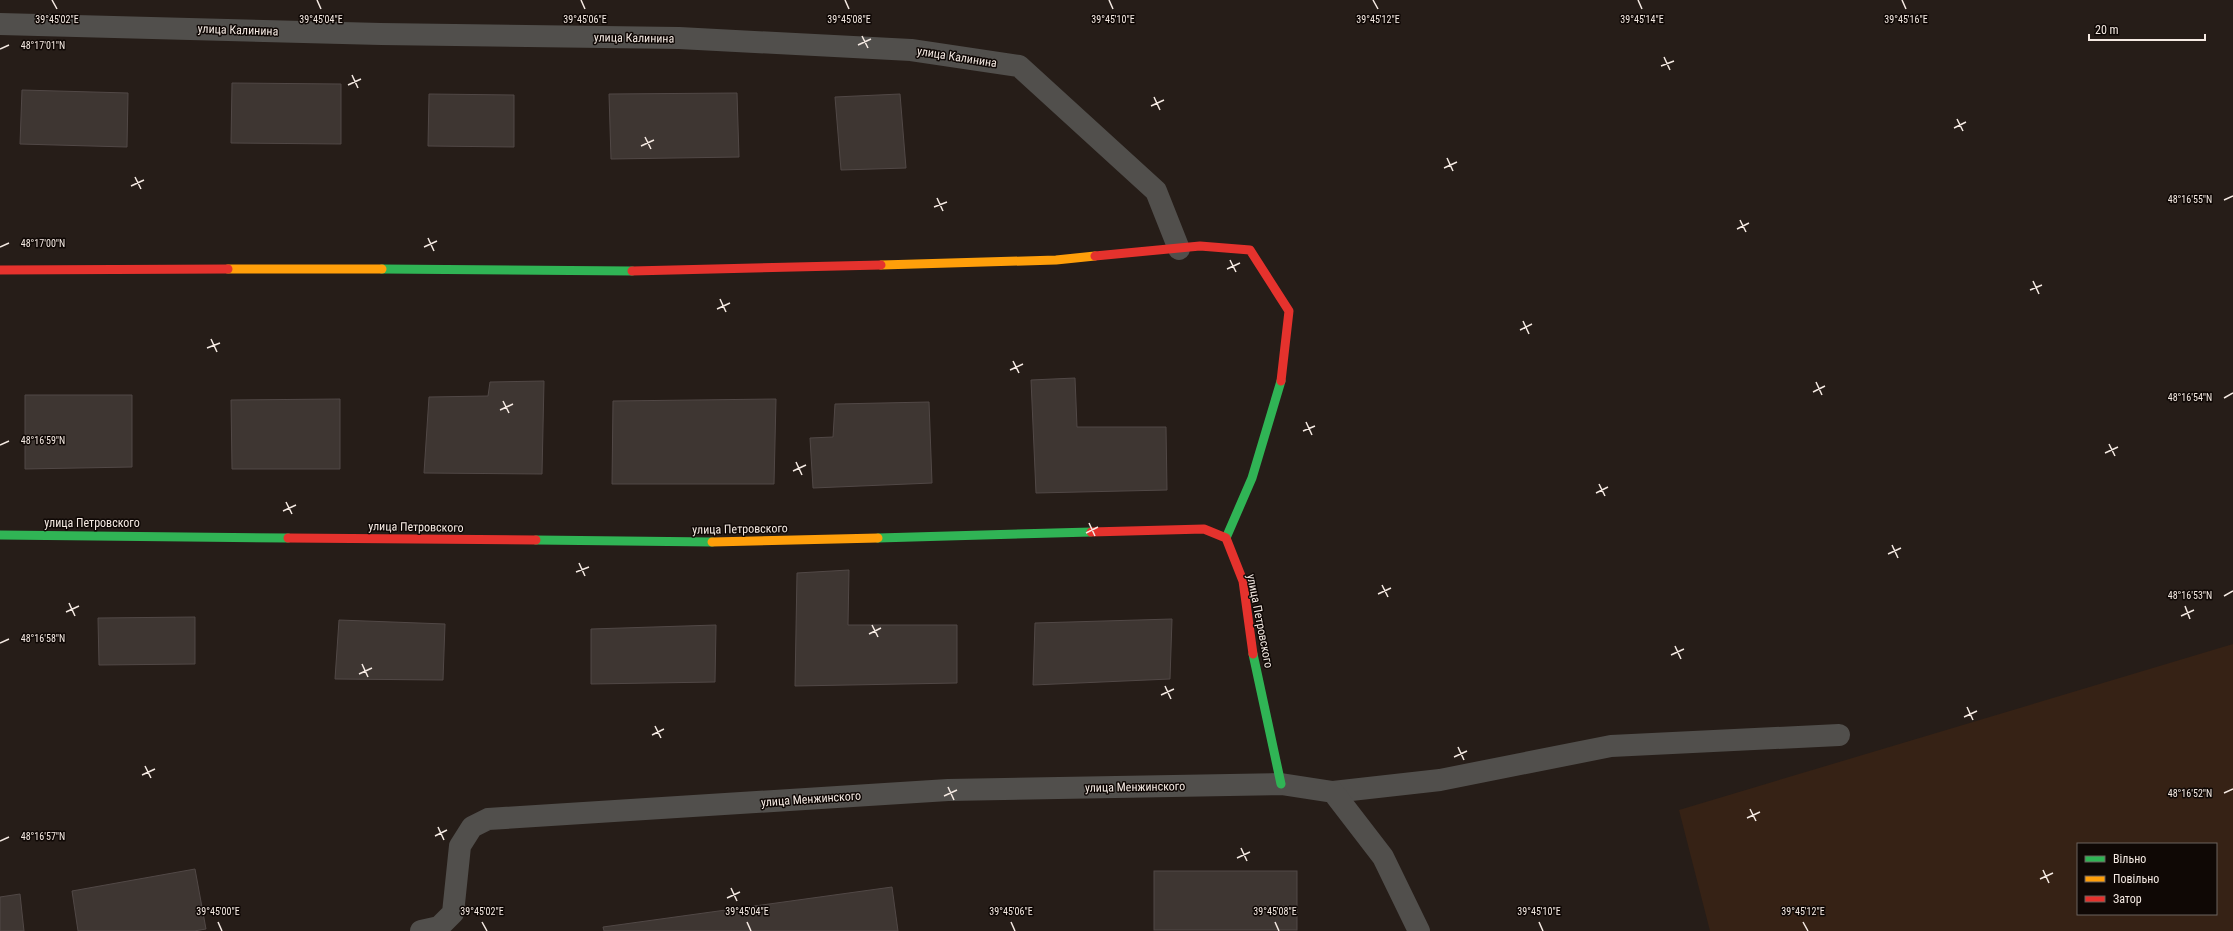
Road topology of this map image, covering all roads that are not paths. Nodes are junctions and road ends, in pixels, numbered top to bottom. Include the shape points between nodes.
1 (0, 24) edge
2 (1179, 249) junction
3 (0, 270) edge
4 (0, 535) edge
5 (1226, 538) junction
6 (1838, 735) dead end
7 (1281, 784) junction
8 (1333, 792) junction
9 (421, 931) edge
10 (1418, 931) edge

1 - 2 street, улица Калинина via 381,34 679,38 911,50 1020,66 1156,191
2 - 3 street via 1056,260 671,271
2 - 5 street via 1200,246 1250,250 1289,311 1282,376 1252,478
4 - 5 street, улица Петровского via 728,542 1204,529
5 - 7 street, улица Петровского via 1243,582 1254,658
6 - 8 street, улица Менжинского via 1612,746 1440,780
7 - 8 street, улица Менжинского
7 - 9 street, улица Менжинского via 948,790 488,819 472,827 460,846 453,913 439,927
8 - 10 street via 1383,857

